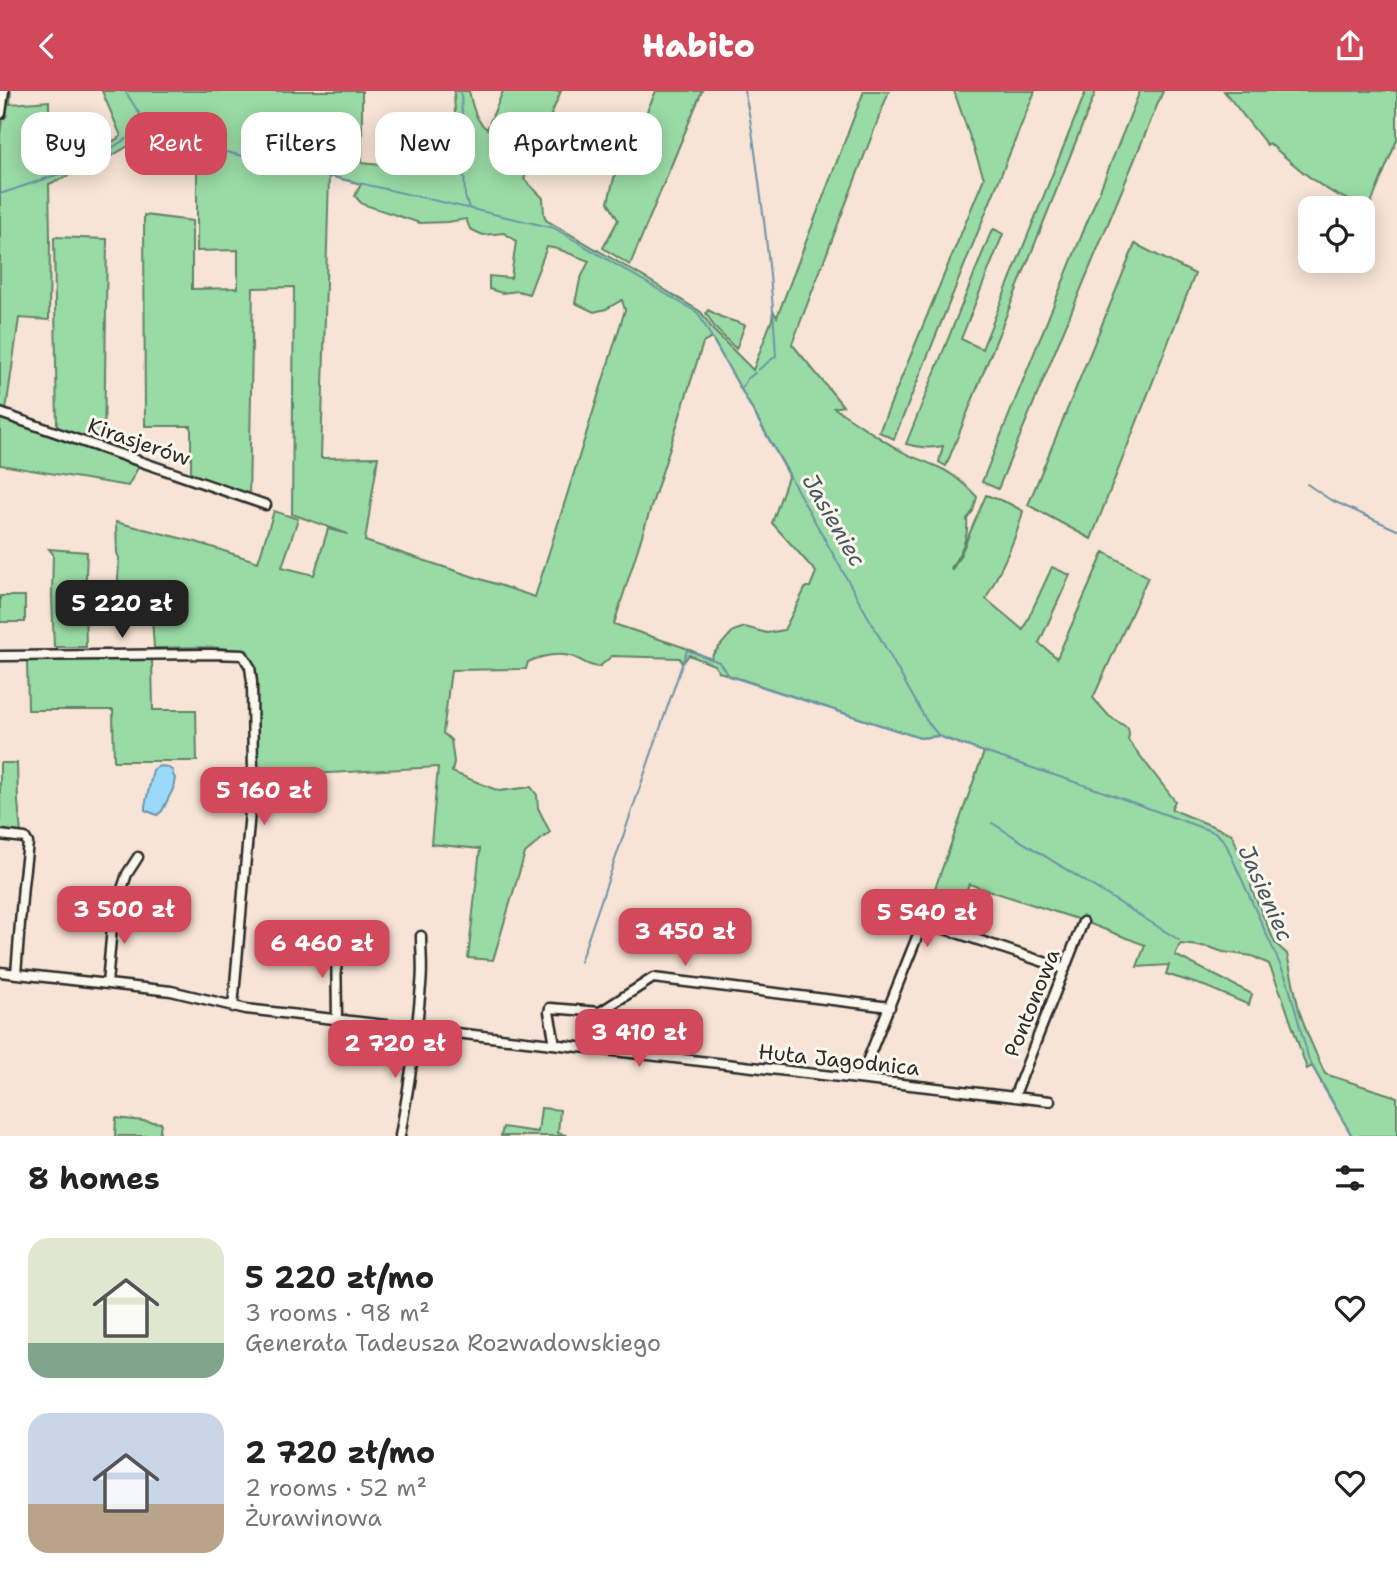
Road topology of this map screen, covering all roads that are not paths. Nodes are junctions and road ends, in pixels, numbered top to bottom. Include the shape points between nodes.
1 (3, 91) edge
2 (0, 113) edge
3 (0, 413) edge
4 (266, 505) dead end
5 (0, 656) edge
6 (0, 835) edge
7 (138, 857) dead end
8 (1083, 922) dead end
9 (421, 936) dead end
10 (336, 940) dead end
11 (1065, 969) junction
12 (0, 972) edge
13 (16, 974) junction
14 (107, 984) junction
15 (233, 1007) junction
16 (890, 1007) junction
17 (337, 1020) junction
18 (416, 1028) junction
19 (555, 1044) junction
20 (860, 1079) junction
21 (1014, 1097) junction
22 (1050, 1101) dead end
23 (400, 1136) edge

1 - 2 street
3 - 4 street, Kirasjerów
5 - 15 street via 243,656 252,681 253,777
6 - 13 street via 24,838 28,843
7 - 14 street via 114,904
8 - 11 street, Pontonowa
9 - 18 street
10 - 17 street
11 - 16 street via 926,925 919,932
11 - 21 street, Pontonowa
12 - 13 street, Huta Jagodnica
13 - 14 street, Huta Jagodnica
14 - 15 street, Huta Jagodnica via 179,993
15 - 17 street, Huta Jagodnica
16 - 19 street via 653,978 600,1012 550,1008
16 - 20 street
17 - 18 street, Huta Jagodnica
18 - 19 street, Huta Jagodnica
18 - 23 street
19 - 20 street, Huta Jagodnica
20 - 21 street, Huta Jagodnica
21 - 22 street, Huta Jagodnica

